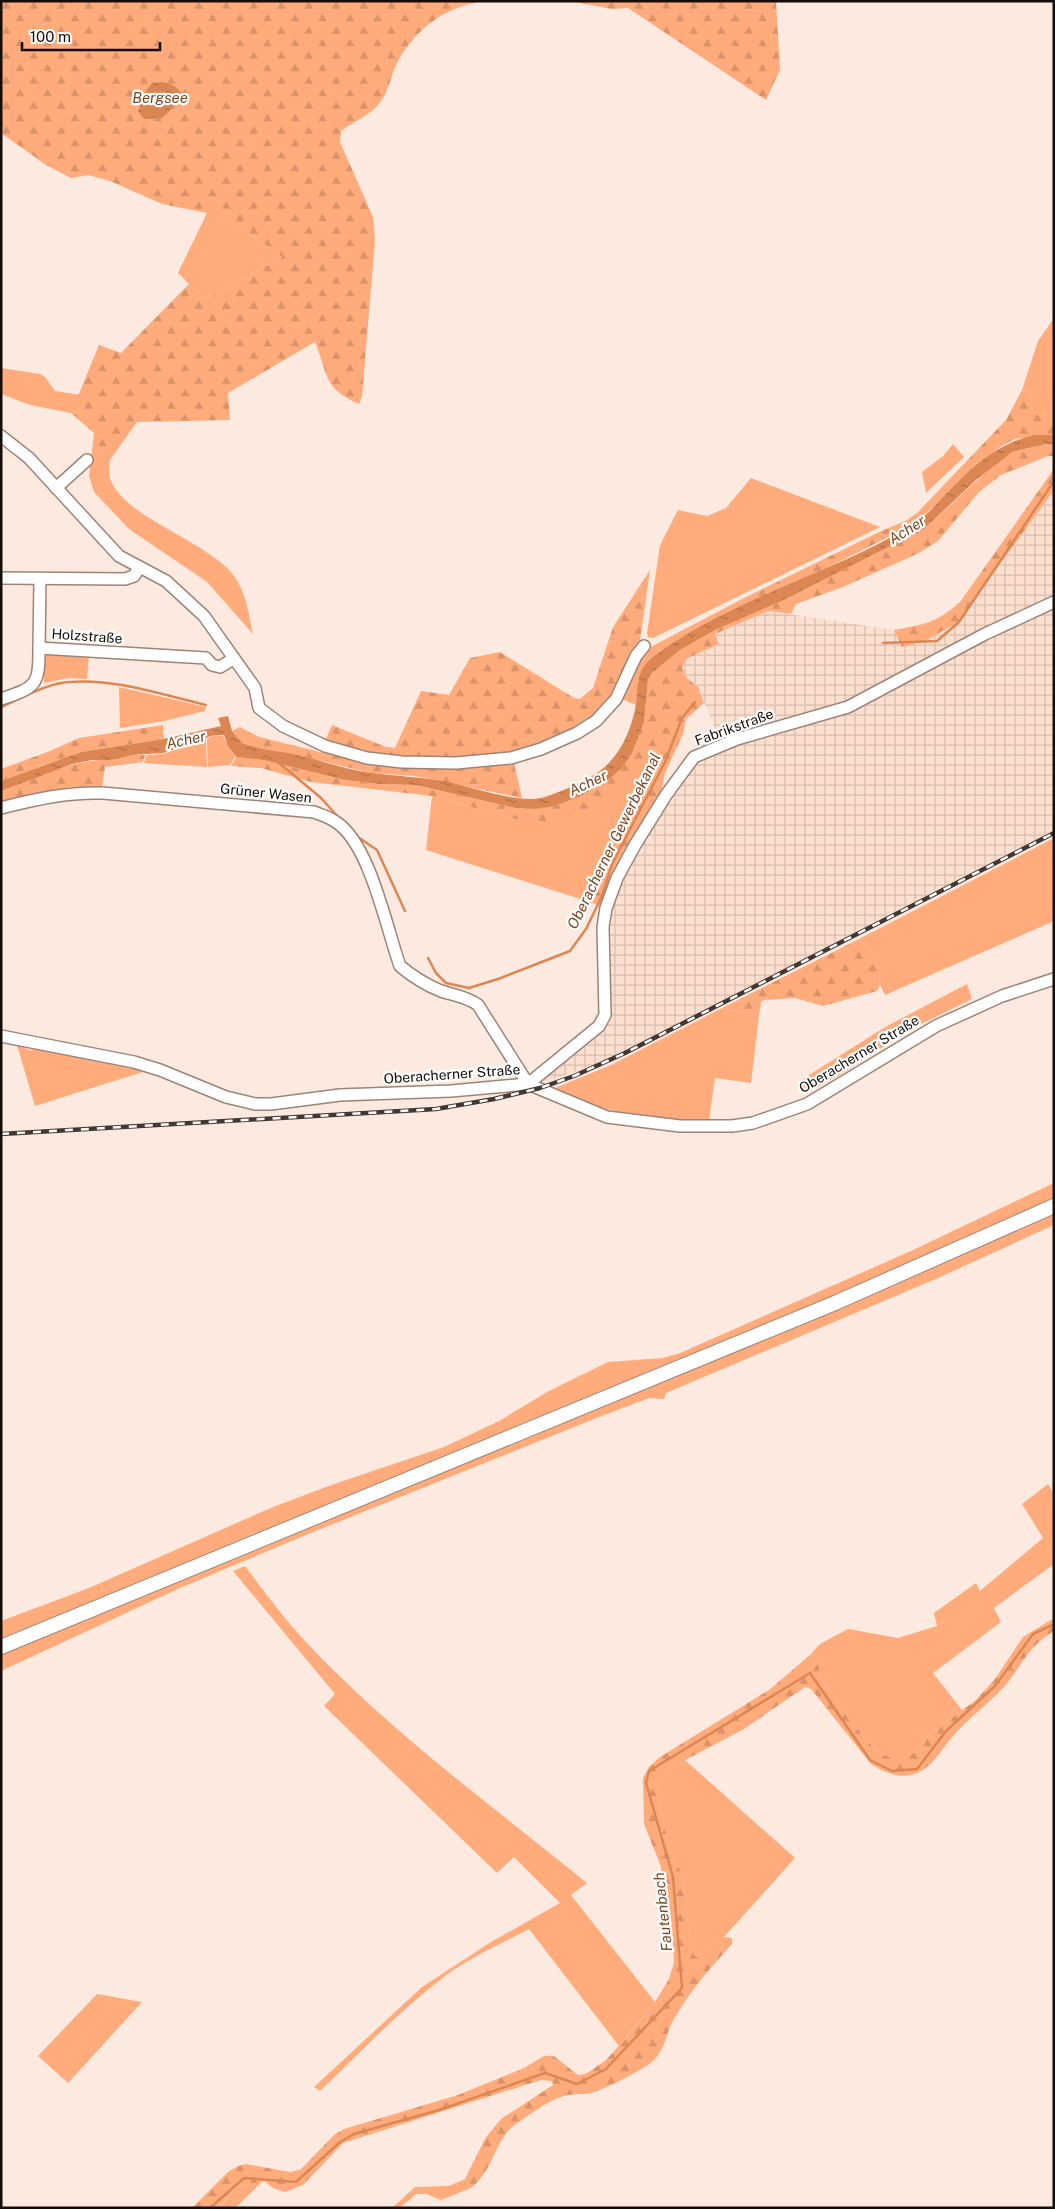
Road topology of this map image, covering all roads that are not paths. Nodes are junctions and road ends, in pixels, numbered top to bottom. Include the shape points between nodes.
1 (1, 436) edge
2 (87, 460) dead end
3 (56, 488) junction
4 (139, 568) junction
5 (1, 578) edge
6 (40, 579) junction
7 (1054, 602) edge
8 (224, 645) junction
9 (644, 646) dead end
10 (39, 648) junction
11 (206, 658) junction
12 (233, 659) junction
13 (1, 700) edge
14 (1, 808) edge
15 (1054, 979) edge
16 (1, 1036) edge
17 (528, 1084) junction
18 (1054, 1206) edge
19 (1, 1647) edge

1 - 3 street via 29,458
2 - 3 street
3 - 4 street via 100,538 119,556
4 - 6 street via 134,576 126,579
4 - 8 street via 166,581 189,600
5 - 6 street
6 - 10 street
7 - 17 street, Fabrikstraße via 985,634 848,707 737,739 694,757 635,846 617,878 606,908 606,1015 599,1026
8 - 11 street
8 - 12 street
9 - 12 street via 616,699 596,721 577,734 511,758 456,763 367,758 325,746 283,726 259,708 255,688
10 - 11 street, Holzstraße
10 - 13 street, Holzstraße via 36,682
11 - 12 street, Holzstraße via 212,665 220,667
14 - 17 street, Grüner Wasen via 46,796 103,792 314,812 336,822 354,840 372,878 400,966 440,990 478,1005
15 - 17 street, Oberacherner Straße via 1002,996 936,1026 807,1104 753,1123 707,1127 626,1120 581,1108
16 - 17 street, Oberacherner Straße via 134,1062 226,1097 255,1104 340,1095
18 - 19 main road via 763,1333

